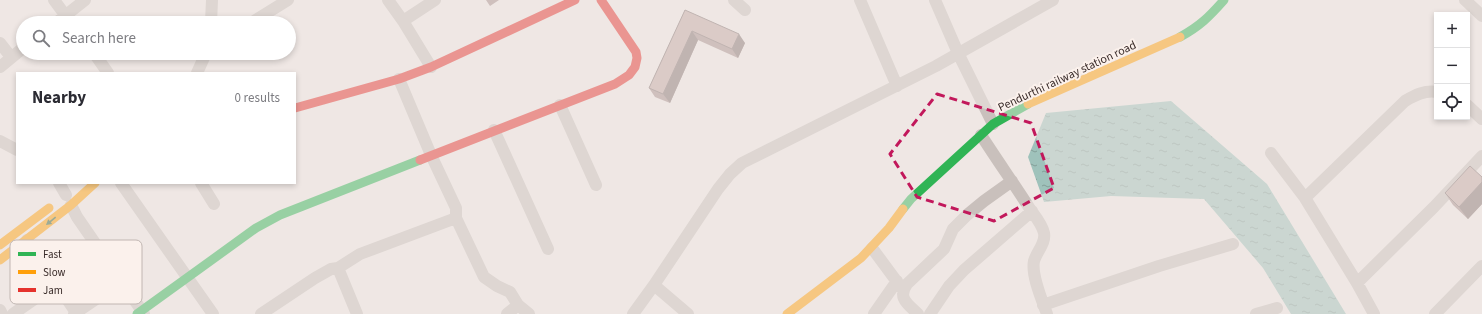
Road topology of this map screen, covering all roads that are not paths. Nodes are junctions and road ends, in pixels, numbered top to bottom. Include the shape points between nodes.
1 (54, 0) edge
2 (85, 0) edge
3 (212, 0) edge
4 (288, 0) edge
5 (388, 0) edge
6 (435, 0) edge
7 (575, 0) edge
8 (601, 0) edge
9 (734, 0) edge
10 (860, 0) edge
11 (935, 0) edge
12 (1053, 0) edge
13 (1224, 0) edge
14 (1465, 0) edge
15 (745, 10) dead end
16 (62, 16) edge
17 (69, 16) edge
18 (211, 16) edge
19 (262, 16) edge
20 (1482, 16) edge
21 (403, 21) junction
22 (0, 43) edge
23 (16, 53) edge
24 (958, 53) junction
25 (11, 57) junction
26 (99, 60) edge
27 (203, 60) edge
28 (0, 67) edge
29 (431, 67) junction
30 (107, 72) edge
31 (197, 72) edge
32 (399, 79) junction
33 (897, 86) junction
34 (1434, 91) edge
35 (560, 105) junction
36 (296, 108) edge
37 (1470, 109) edge
38 (1482, 119) edge
39 (993, 124) junction
40 (494, 130) junction
41 (981, 135) junction
42 (0, 141) edge
43 (16, 149) edge
44 (1271, 153) dead end
45 (431, 155) junction
46 (1482, 156) edge
47 (1012, 182) junction
48 (59, 184) edge
49 (122, 184) edge
50 (202, 184) edge
51 (93, 185) edge
52 (596, 185) dead end
53 (1305, 198) junction
54 (62, 201) junction
55 (214, 204) dead end
56 (1032, 211) junction
57 (456, 218) junction
58 (27, 240) edge
59 (92, 240) edge
60 (1233, 244) dead end
61 (0, 245) edge
62 (872, 248) junction
63 (548, 249) dead end
64 (10, 253) edge
65 (0, 260) edge
66 (1482, 266) edge
67 (338, 268) junction
68 (188, 278) junction
69 (1357, 283) junction
70 (654, 285) junction
71 (900, 285) junction
72 (27, 304) edge
73 (69, 304) edge
74 (90, 304) edge
75 (135, 304) edge
76 (518, 305) junction
77 (1277, 308) dead end
78 (1045, 309) edge
79 (0, 310) edge
80 (141, 313) edge
81 (2, 314) edge
82 (13, 314) edge
83 (76, 314) edge
84 (213, 314) edge
85 (262, 314) edge
86 (357, 314) edge
87 (507, 314) edge
88 (529, 314) edge
89 (633, 314) edge
90 (688, 314) edge
91 (787, 314) edge
92 (874, 314) edge
93 (918, 314) edge
94 (930, 314) edge
95 (1256, 314) edge
96 (1374, 314) edge
97 (1435, 314) edge

1 - 16 street
2 - 17 street
3 - 18 street
4 - 19 street
5 - 21 street
6 - 21 street
7 - 29 street
8 - 35 street via 636,52 638,60 632,72 624,79
9 - 15 street
10 - 33 street
11 - 24 street
12 - 24 street
13 - 39 street, Pendurthi railway station road via 1207,19 1175,40 1074,83 1020,108
14 - 20 street
21 - 29 street
22 - 25 street
23 - 25 street
24 - 33 street
24 - 39 street
25 - 28 street
26 - 30 street
27 - 31 street
29 - 32 street
32 - 36 street
32 - 45 street
33 - 70 street via 742,163 718,188
34 - 53 street via 1415,94 1405,101
35 - 40 street
35 - 52 street
37 - 38 street
39 - 41 street, Pendurthi railway station road
40 - 45 street
40 - 63 street
41 - 47 street
41 - 62 street, Pendurthi railway station road via 911,199
42 - 43 street
44 - 53 street
45 - 57 street via 456,208
45 - 68 street via 280,215 256,228
46 - 69 street
47 - 56 street
47 - 71 street via 967,215 953,229 944,249 907,284
48 - 54 street
49 - 68 street
50 - 55 street
51 - 54 street
53 - 69 street
54 -> 58 street
54 - 59 street
54 - 61 street
56 - 78 street via 1042,226 1044,238 1034,262 1035,277
56 - 94 street via 964,270
57 - 67 street via 360,254
57 - 76 street via 484,277 510,292
60 - 78 street via 1160,266
62 - 71 street
62 - 91 street, Pendurthi railway station road
64 - 65 street
66 - 97 street
67 - 85 street via 315,278
67 - 86 street
68 - 80 street
68 - 84 street
69 - 96 street
70 - 89 street
70 - 90 street
71 - 92 street
71 - 93 street via 902,296
72 - 82 street
73 - 83 street
74 - 83 street
75 - 80 street
76 - 87 street
76 - 88 street
77 - 95 street
79 - 81 street

